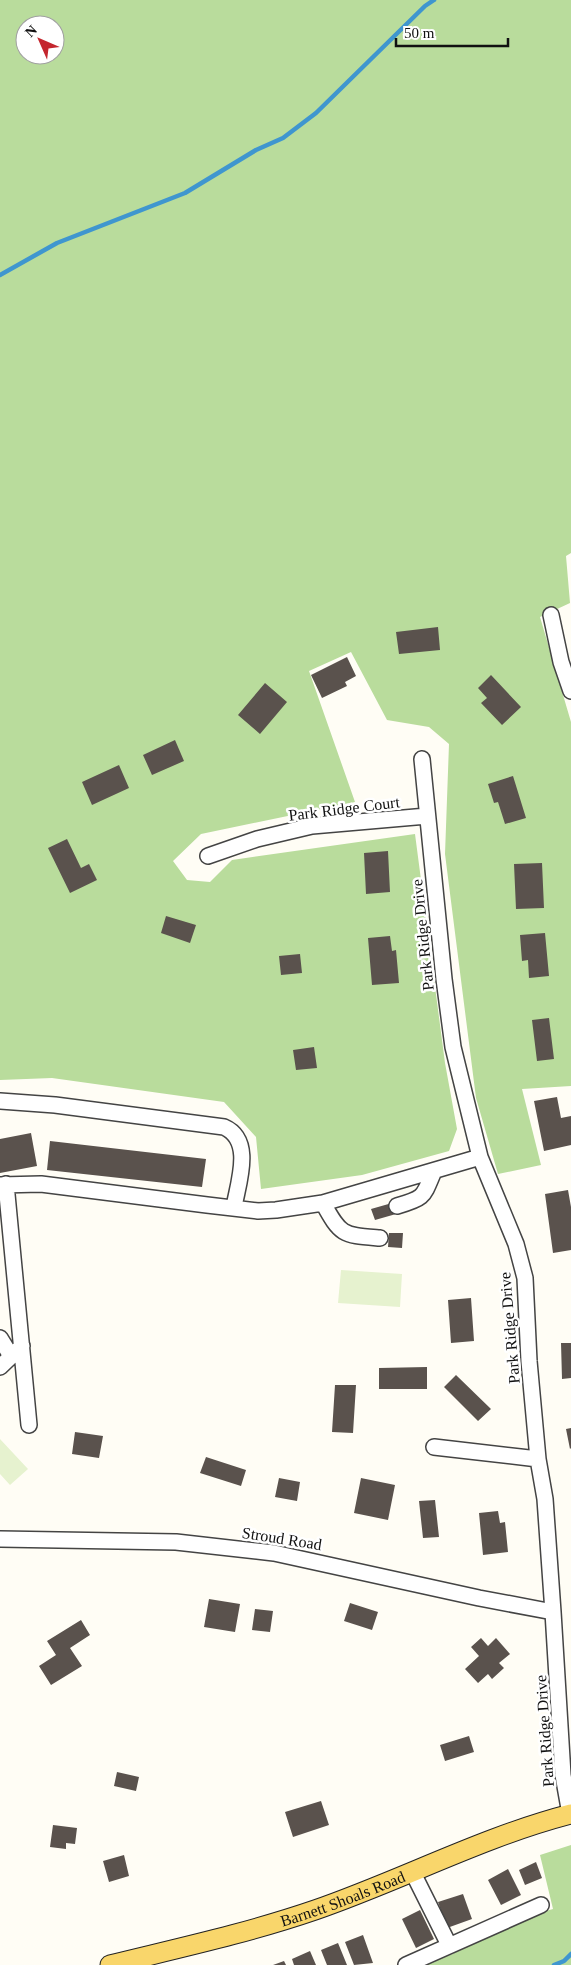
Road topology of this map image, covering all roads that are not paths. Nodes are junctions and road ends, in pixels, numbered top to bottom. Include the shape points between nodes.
1 (551, 615) dead end
2 (564, 643) edge
3 (571, 692) edge
4 (422, 758) dead end
5 (427, 816) junction
6 (208, 856) dead end
7 (0, 1101) edge
8 (480, 1157) junction
9 (434, 1171) junction
10 (3, 1185) edge
11 (323, 1203) junction
12 (397, 1206) dead end
13 (234, 1207) junction
14 (380, 1238) dead end
15 (0, 1338) edge
16 (11, 1356) edge
17 (28, 1424) dead end
18 (434, 1447) dead end
19 (538, 1459) junction
20 (0, 1539) edge
21 (553, 1612) junction
22 (571, 1814) edge
23 (412, 1871) junction
24 (541, 1904) dead end
25 (449, 1945) junction
26 (110, 1965) edge
27 (406, 1965) edge

1 - 2 street
2 - 3 street
4 - 5 street, Park Ridge Drive
5 - 6 street, Park Ridge Court via 312,826 257,839
5 - 8 street, Park Ridge Drive via 454,1047
7 - 13 street via 64,1106 231,1130 237,1136 242,1154
8 - 9 street
8 - 19 street, Park Ridge Drive via 516,1244 525,1278
9 - 11 street
9 - 12 street via 424,1195
10 - 13 street via 41,1184
10 - 16 street
11 - 13 street via 276,1210
11 - 14 street via 342,1232
15 - 16 street
16 - 17 street
18 - 19 street
19 - 21 street, Park Ridge Drive
20 - 21 street, Stroud Road via 176,1542 274,1553
21 - 22 street, Park Ridge Drive via 562,1775
22 - 23 main road, Barnett Shoals Road via 496,1836
23 - 25 street
23 - 26 main road, Barnett Shoals Road via 316,1910
24 - 25 street
25 - 27 street

